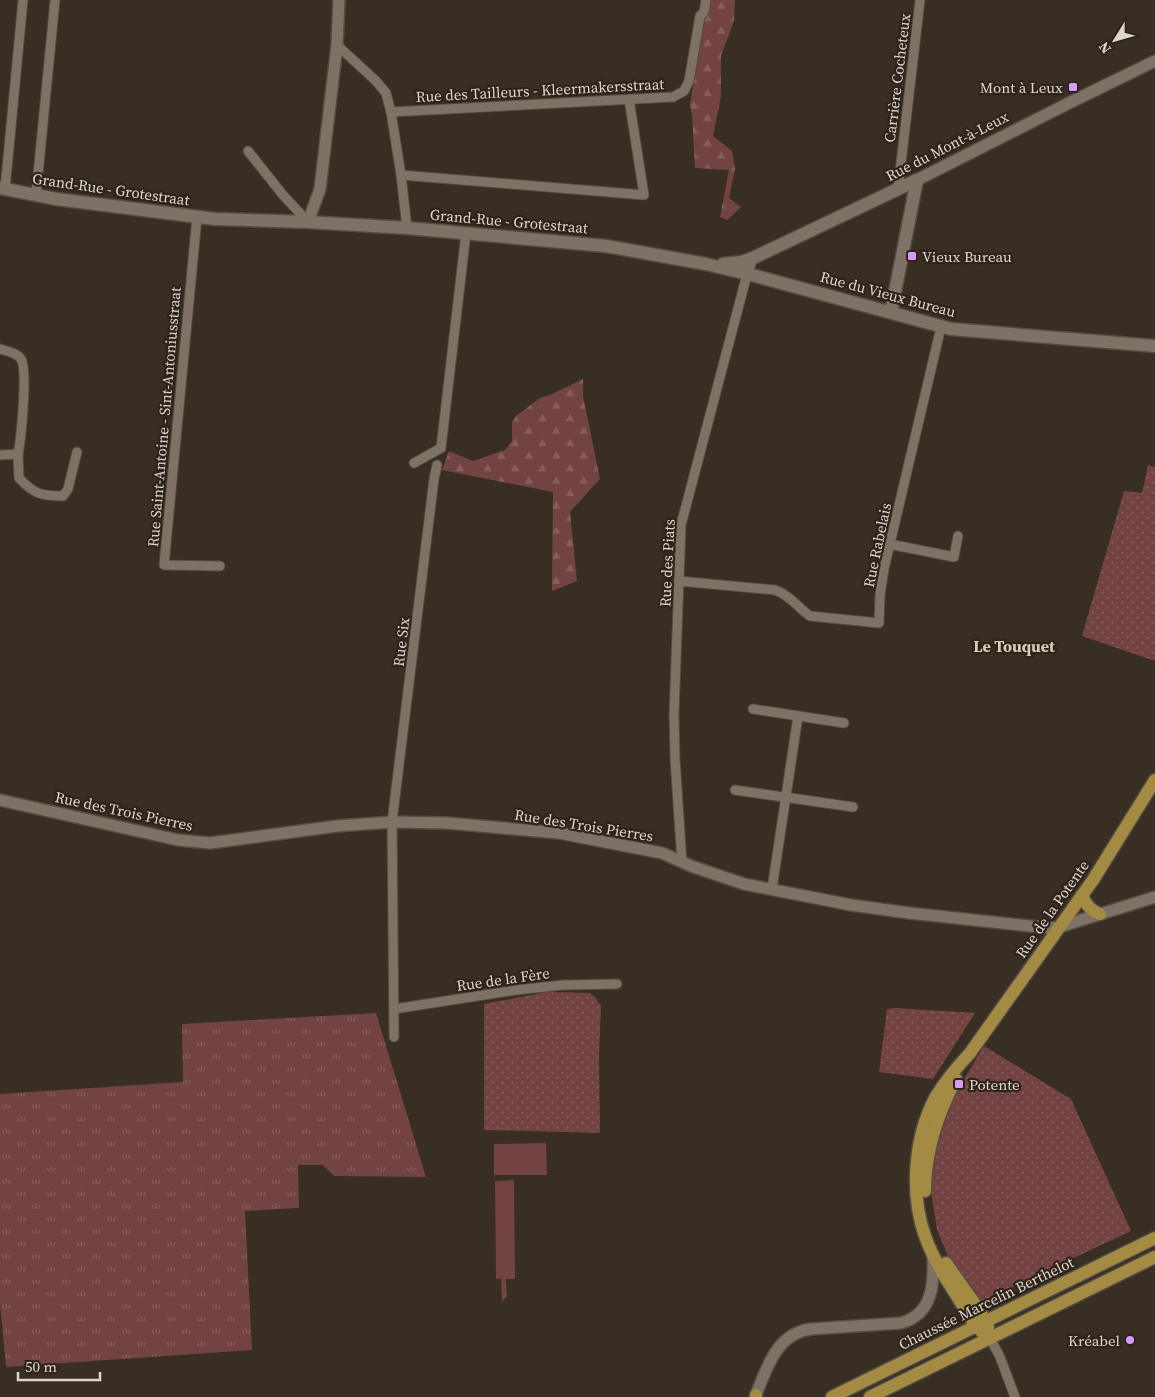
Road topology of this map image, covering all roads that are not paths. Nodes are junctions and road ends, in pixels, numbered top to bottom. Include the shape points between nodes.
1 (23, 0) edge
2 (55, 0) edge
3 (339, 0) edge
4 (706, 0) edge
5 (920, 0) edge
6 (337, 45) junction
7 (1155, 61) edge
8 (629, 99) junction
9 (391, 112) junction
10 (248, 151) dead end
11 (401, 175) junction
12 (917, 180) junction
13 (3, 189) edge
14 (898, 189) junction
15 (36, 195) junction
16 (197, 217) junction
17 (308, 222) junction
18 (407, 228) junction
19 (466, 233) junction
20 (753, 258) junction
21 (706, 264) junction
22 (748, 274) junction
23 (891, 312) junction
24 (941, 327) junction
25 (1155, 346) edge
26 (0, 349) edge
27 (77, 452) dead end
28 (18, 454) junction
29 (0, 455) edge
30 (414, 463) dead end
31 (438, 465) dead end
32 (958, 536) dead end
33 (889, 544) junction
34 (220, 566) dead end
35 (679, 581) junction
36 (753, 709) dead end
37 (798, 716) junction
38 (844, 723) dead end
39 (1155, 780) edge
40 (735, 790) dead end
41 (786, 797) junction
42 (0, 800) edge
43 (853, 807) dead end
44 (392, 822) junction
45 (682, 862) junction
46 (772, 889) junction
47 (1082, 895) junction
48 (1155, 897) edge
49 (1100, 914) junction
50 (1059, 926) junction
51 (617, 984) dead end
52 (394, 1009) junction
53 (394, 1037) dead end
54 (970, 1053) junction
55 (1155, 1238) edge
56 (933, 1257) junction
57 (1155, 1257) edge
58 (983, 1329) junction
59 (756, 1396) edge
60 (832, 1397) edge
61 (870, 1397) edge
62 (1015, 1397) edge

1 - 13 street
2 - 15 street
3 - 6 street
4 - 8 street, Rue des Tailleurs - Kleermakersstraat via 700,16 689,81 684,91 673,97
5 - 14 street, Carrière Cocheteux
6 - 9 street via 386,93
6 - 17 street via 320,189
7 - 12 street, Rue du Mont-à-Leux
8 - 9 street, Rue des Tailleurs - Kleermakersstraat
8 - 11 street via 644,195
9 - 11 street
10 - 17 street
11 - 18 street
12 - 14 main road, Rue du Mont-à-Leux
12 - 23 main road
13 - 15 main road, Grand-Rue - Grotestraat
14 - 20 main road, Rue du Mont-à-Leux
15 - 16 main road, Grand-Rue - Grotestraat
16 - 17 main road, Grand-Rue - Grotestraat
16 - 34 street, Rue Saint-Antoine - Sint-Antoniusstraat via 164,565
17 - 18 main road, Grand-Rue - Grotestraat
18 - 19 main road, Grand-Rue - Grotestraat
19 - 21 main road, Grand-Rue - Grotestraat via 606,246
19 - 30 street via 441,448
20 - 21 main road, Rue du Mont-à-Leux via 736,263
20 - 22 street
21 - 22 main road, Rue du Vieux Bureau
22 - 23 main road, Rue du Vieux Bureau
22 - 35 street, Rue des Piats via 684,511
23 - 24 main road, Rue du Vieux Bureau
24 - 25 main road, Rue du Vieux Bureau
24 - 33 street, Rue Rabelais
26 - 28 street via 16,354 22,360 24,374
27 - 28 street via 68,489 63,496 38,494 26,486 18,478
28 - 29 street
31 - 44 street, Rue Six
32 - 33 street via 954,558
33 - 35 street, Rue Rabelais via 880,595 879,623 810,616 783,592 776,590
35 - 45 street, Rue des Piats via 674,714
36 - 37 street
37 - 38 street
37 - 41 street
39 - 47 main road, Rue de la Potente
40 - 41 street
41 - 43 street
41 - 46 street
42 - 44 street, Rue des Trois Pierres via 195,842
44 - 45 street, Rue des Trois Pierres via 447,823 559,833 656,851
44 - 52 street
45 - 46 street, Rue des Trois Pierres via 744,884
46 - 50 street, Rue des Trois Pierres via 900,912 1048,928
47 - 49 main road via 1088,906
47 - 50 main road, Rue de la Potente
48 - 49 street, Rue des Trois Pierres
49 - 50 street, Rue des Trois Pierres
50 - 54 main road, Rue de la Potente
51 - 52 street, Rue de la Fère via 516,990
52 - 53 street
54 - 56 main road, Rue de la Potente via 935,1098 919,1144 919,1211
54 - 58 main road, Rue de la Potente via 937,1120 928,1151 925,1193 929,1219 941,1253 976,1306
55 - 58 main road, Chaussée Marcelin Berthelot
56 - 58 main road, Rue de la Potente via 951,1288
56 - 59 street, Rue de la Potente via 927,1304 912,1320 799,1331 778,1347
57 - 58 main road, Chaussée Marcelin Berthelot
58 - 60 main road, Chaussée Marcelin Berthelot
58 - 61 main road, Chaussée Marcelin Berthelot
58 - 62 street via 1000,1357

